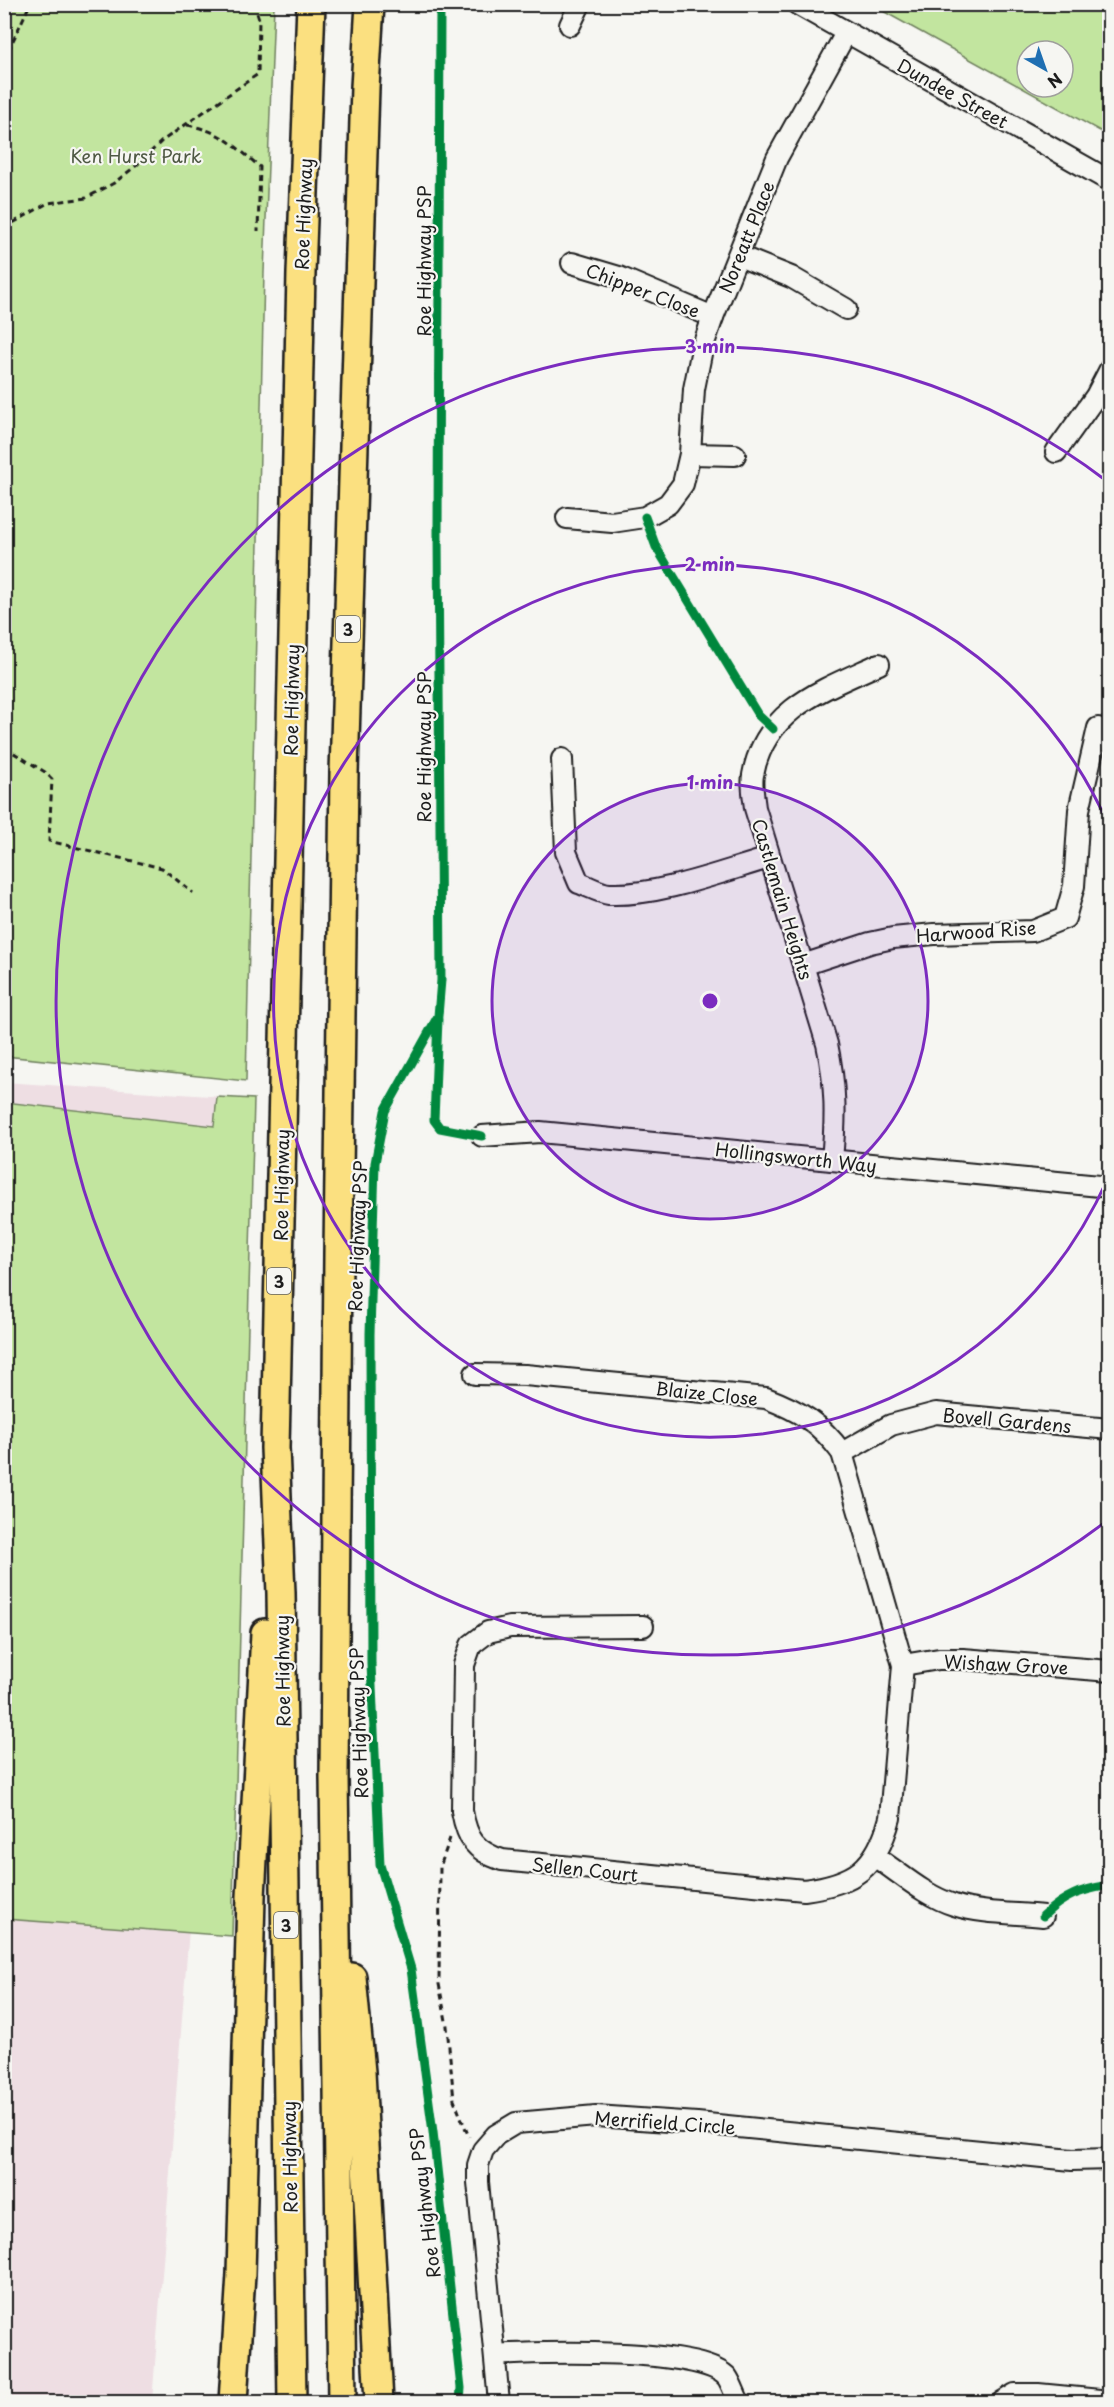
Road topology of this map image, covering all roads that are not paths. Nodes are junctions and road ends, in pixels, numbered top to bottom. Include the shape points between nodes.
1 (311, 4) edge
2 (370, 4) edge
3 (580, 4) edge
4 (797, 4) edge
5 (570, 25) dead end
6 (846, 33) junction
7 (1110, 181) edge
8 (739, 256) junction
9 (572, 263) dead end
10 (846, 309) dead end
11 (714, 317) junction
12 (1110, 369) edge
13 (1056, 452) dead end
14 (690, 454) junction
15 (735, 455) dead end
16 (567, 518) dead end
17 (879, 664) dead end
18 (1098, 728) dead end
19 (562, 759) dead end
20 (769, 858) junction
21 (803, 964) junction
22 (482, 1136) dead end
23 (832, 1160) junction
24 (1110, 1187) edge
25 (475, 1374) dead end
26 (1110, 1429) edge
27 (275, 1448) junction
28 (842, 1453) junction
29 (643, 1626) dead end
30 (903, 1665) junction
31 (1110, 1671) edge
32 (334, 1776) junction
33 (874, 1856) junction
34 (1043, 1916) dead end
35 (1110, 2159) edge
36 (495, 2355) junction
37 (1110, 2401) edge
38 (233, 2403) edge
39 (292, 2403) edge
40 (342, 2403) edge
41 (379, 2403) edge
42 (499, 2403) edge
43 (739, 2403) edge
44 (1002, 2403) edge

1 - 27 highway, Roe Highway / 3 via 300,285
2 - 32 highway, 3 via 344,773
3 - 5 street
4 - 6 street, Dundee Street
6 - 7 street, Dundee Street
6 - 8 street, Noreatt Place via 777,158
8 - 10 street via 791,276
8 - 11 street, Noreatt Place
9 - 11 street, Chipper Close via 619,277
11 - 14 street, Noreatt Place via 694,389
12 - 13 street
14 - 15 street
14 - 16 street, Noreatt Place via 683,484 668,504 645,516 612,522
17 - 20 street, Castlemain Heights via 808,696 790,710 764,744 752,777 755,808
18 - 21 street, Harwood Rise via 1079,810 1074,886 1065,918 1033,931 892,938
19 - 20 street via 566,852 579,883 608,894 655,889
20 - 21 street, Castlemain Heights
21 - 23 street, Castlemain Heights via 835,1082
22 - 23 street, Hollingsworth Way via 540,1132
23 - 24 street, Hollingsworth Way
25 - 28 street, Blaize Close via 525,1375 766,1398 812,1419
26 - 28 street, Bovell Gardens via 936,1413 891,1425
27 - 38 highway via 251,1897 241,2274
27 - 39 highway, Roe Highway / 3 via 281,1616
28 - 30 street, Blaize Close
29 - 33 street, Sellen Court via 510,1627 488,1632 471,1645 464,1665 462,1811 472,1842 485,1854 502,1860 804,1890 832,1886 858,1874
30 - 31 street, Wishaw Grove via 963,1659
30 - 33 street, Sellen Court via 890,1818
32 - 40 highway, 3
32 - 41 highway via 361,2072
33 - 34 street via 928,1894 953,1905
35 - 36 street, Merrifield Circle via 1072,2160 596,2116 516,2123 496,2135 483,2150 478,2165
36 - 42 street
36 - 43 street via 603,2352 700,2363 726,2376
37 - 44 street via 1015,2394

